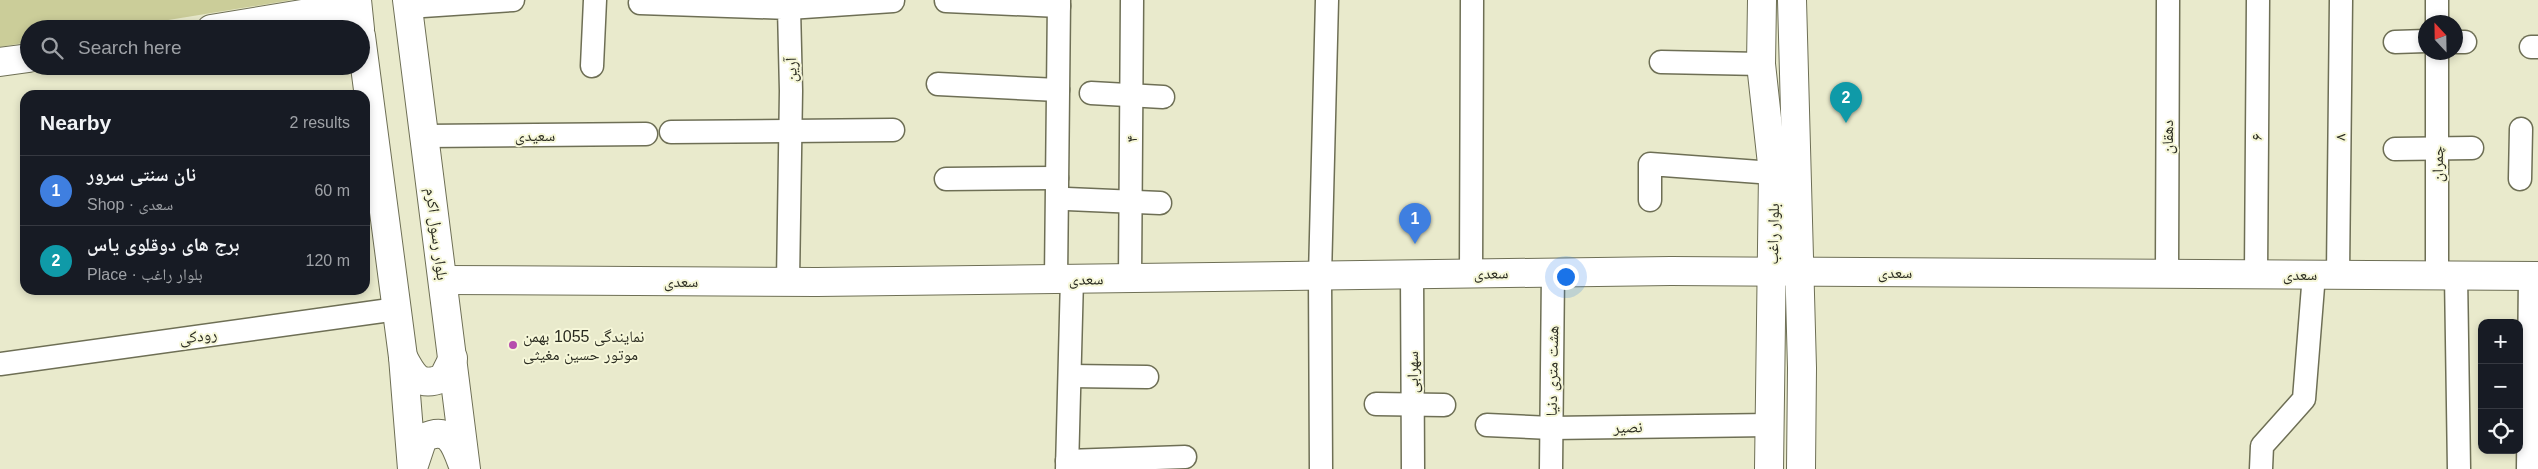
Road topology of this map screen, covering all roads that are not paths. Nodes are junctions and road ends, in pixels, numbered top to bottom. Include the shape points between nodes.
1 (513, 0) edge
2 (595, 0) edge
3 (1132, 0) edge
4 (1327, 0) edge
5 (1472, 0) edge
6 (1762, 0) edge
7 (1792, 0) edge
8 (2168, 0) edge
9 (2258, 0) edge
10 (2341, 0) edge
11 (2438, 0) edge
12 (893, 1) dead end
13 (946, 1) edge
14 (640, 3) dead end
15 (1059, 3) edge
16 (408, 4) edge
17 (789, 8) junction
18 (358, 11) edge
19 (2437, 15) edge
20 (284, 20) edge
21 (2418, 41) edge
22 (2394, 42) dead end
23 (20, 59) edge
24 (2437, 60) edge
25 (0, 62) edge
26 (1661, 62) dead end
27 (1761, 64) junction
28 (592, 66) dead end
29 (366, 75) edge
30 (938, 84) dead end
31 (368, 90) edge
32 (1058, 90) junction
33 (1091, 93) dead end
34 (1131, 96) junction
35 (1163, 97) dead end
36 (370, 104) edge
37 (2521, 129) dead end
38 (790, 130) junction
39 (893, 130) dead end
40 (671, 132) dead end
41 (646, 134) dead end
42 (424, 136) junction
43 (2472, 148) dead end
44 (2395, 149) dead end
45 (2437, 149) junction
46 (2529, 151) edge
47 (1773, 173) junction
48 (1057, 178) junction
49 (2520, 179) dead end
50 (946, 180) dead end
51 (1067, 199) dead end
52 (1650, 200) dead end
53 (1131, 202) junction
54 (1160, 203) dead end
55 (1785, 271) junction
56 (1554, 272) junction
57 (2167, 273) junction
58 (1412, 274) junction
59 (1471, 274) junction
60 (2256, 274) junction
61 (2326, 274) junction
62 (2447, 275) junction
63 (1320, 276) junction
64 (2534, 276) edge
65 (1130, 278) junction
66 (1064, 279) junction
67 (443, 280) junction
68 (788, 282) junction
69 (397, 309) junction
70 (403, 357) junction
71 (453, 358) junction
72 (0, 364) edge
73 (1070, 376) junction
74 (1147, 377) dead end
75 (1376, 404) dead end
76 (1412, 404) junction
77 (1444, 405) dead end
78 (1487, 425) dead end
79 (1770, 425) junction
80 (1551, 428) junction
81 (1185, 458) dead end
82 (1067, 465) edge
83 (412, 469) edge
84 (465, 469) edge
85 (1321, 469) edge
86 (1413, 469) edge
87 (1551, 469) edge
88 (1769, 469) edge
89 (1801, 469) edge
90 (2262, 469) edge
91 (2459, 469) edge
92 (2528, 469) edge

1 - 16 street
2 - 28 street
3 - 34 street, ۴
4 - 63 street
5 - 59 street
6 - 27 street, بلوار راغب
7 - 55 street, بلوار راغب
8 - 57 street, دهقان
9 - 60 street, ۶
10 - 61 street, ۸
11 - 19 street
12 - 17 street
13 - 15 street
14 - 17 street
15 - 32 street
16 - 42 street, بلوار رسول اکرم
17 - 38 street, آرین
18 - 20 street
21 - 22 street
23 - 25 street
24 - 45 street, چمران
26 - 27 street
27 - 47 street, بلوار راغب
29 - 31 street
30 - 32 street
32 - 48 street
33 - 34 street
34 - 35 street
34 - 53 street, ۴
36 - 69 street
37 - 46 street
38 - 39 street
38 - 40 street
38 - 68 street, آرین
41 - 42 street, سعیدی
42 - 67 street, بلوار رسول اکرم
43 - 45 street
44 - 45 street
45 - 62 street, چمران
46 - 49 street
47 - 52 street via 1650,164
47 - 55 street, بلوار راغب
48 - 50 street
48 - 66 street
51 - 53 street
53 - 54 street
53 - 65 street, ۴
55 - 56 street, سعدی
55 - 57 street, سعدی
55 - 79 street, بلوار راغب
55 - 89 street, بلوار راغب via 1802,368
56 - 59 street, سعدی
56 - 80 street, هشت متری دنیا
57 - 60 street, سعدی
58 - 59 street, سعدی
58 - 63 street, سعدی
58 - 76 street, سهرابی
60 - 61 street, سعدی
61 - 62 street, سعدی
61 - 90 street, ۸ via 2304,399 2262,446
62 - 64 street, سعدی
62 - 91 street, چمران
63 - 65 street, سعدی
63 - 85 street
64 - 92 street
65 - 66 street, سعدی
66 - 68 street, سعدی
66 - 73 street
67 - 68 street, سعدی
67 - 71 street, بلوار رسول اکرم
69 - 70 street
69 - 72 street, رودکی
70 - 71 street via 412,374 422,381 433,382 443,378
70 - 83 street
71 - 84 street, بلوار رسول اکرم
73 - 74 street
73 - 82 street
75 - 76 street
76 - 77 street
76 - 86 street, سهرابی
78 - 80 street, نصیر
79 - 80 street, نصیر
79 - 88 street, بلوار راغب
80 - 87 street, هشت متری دنیا
81 - 82 street
83 - 84 street via 423,438 436,432 447,435

